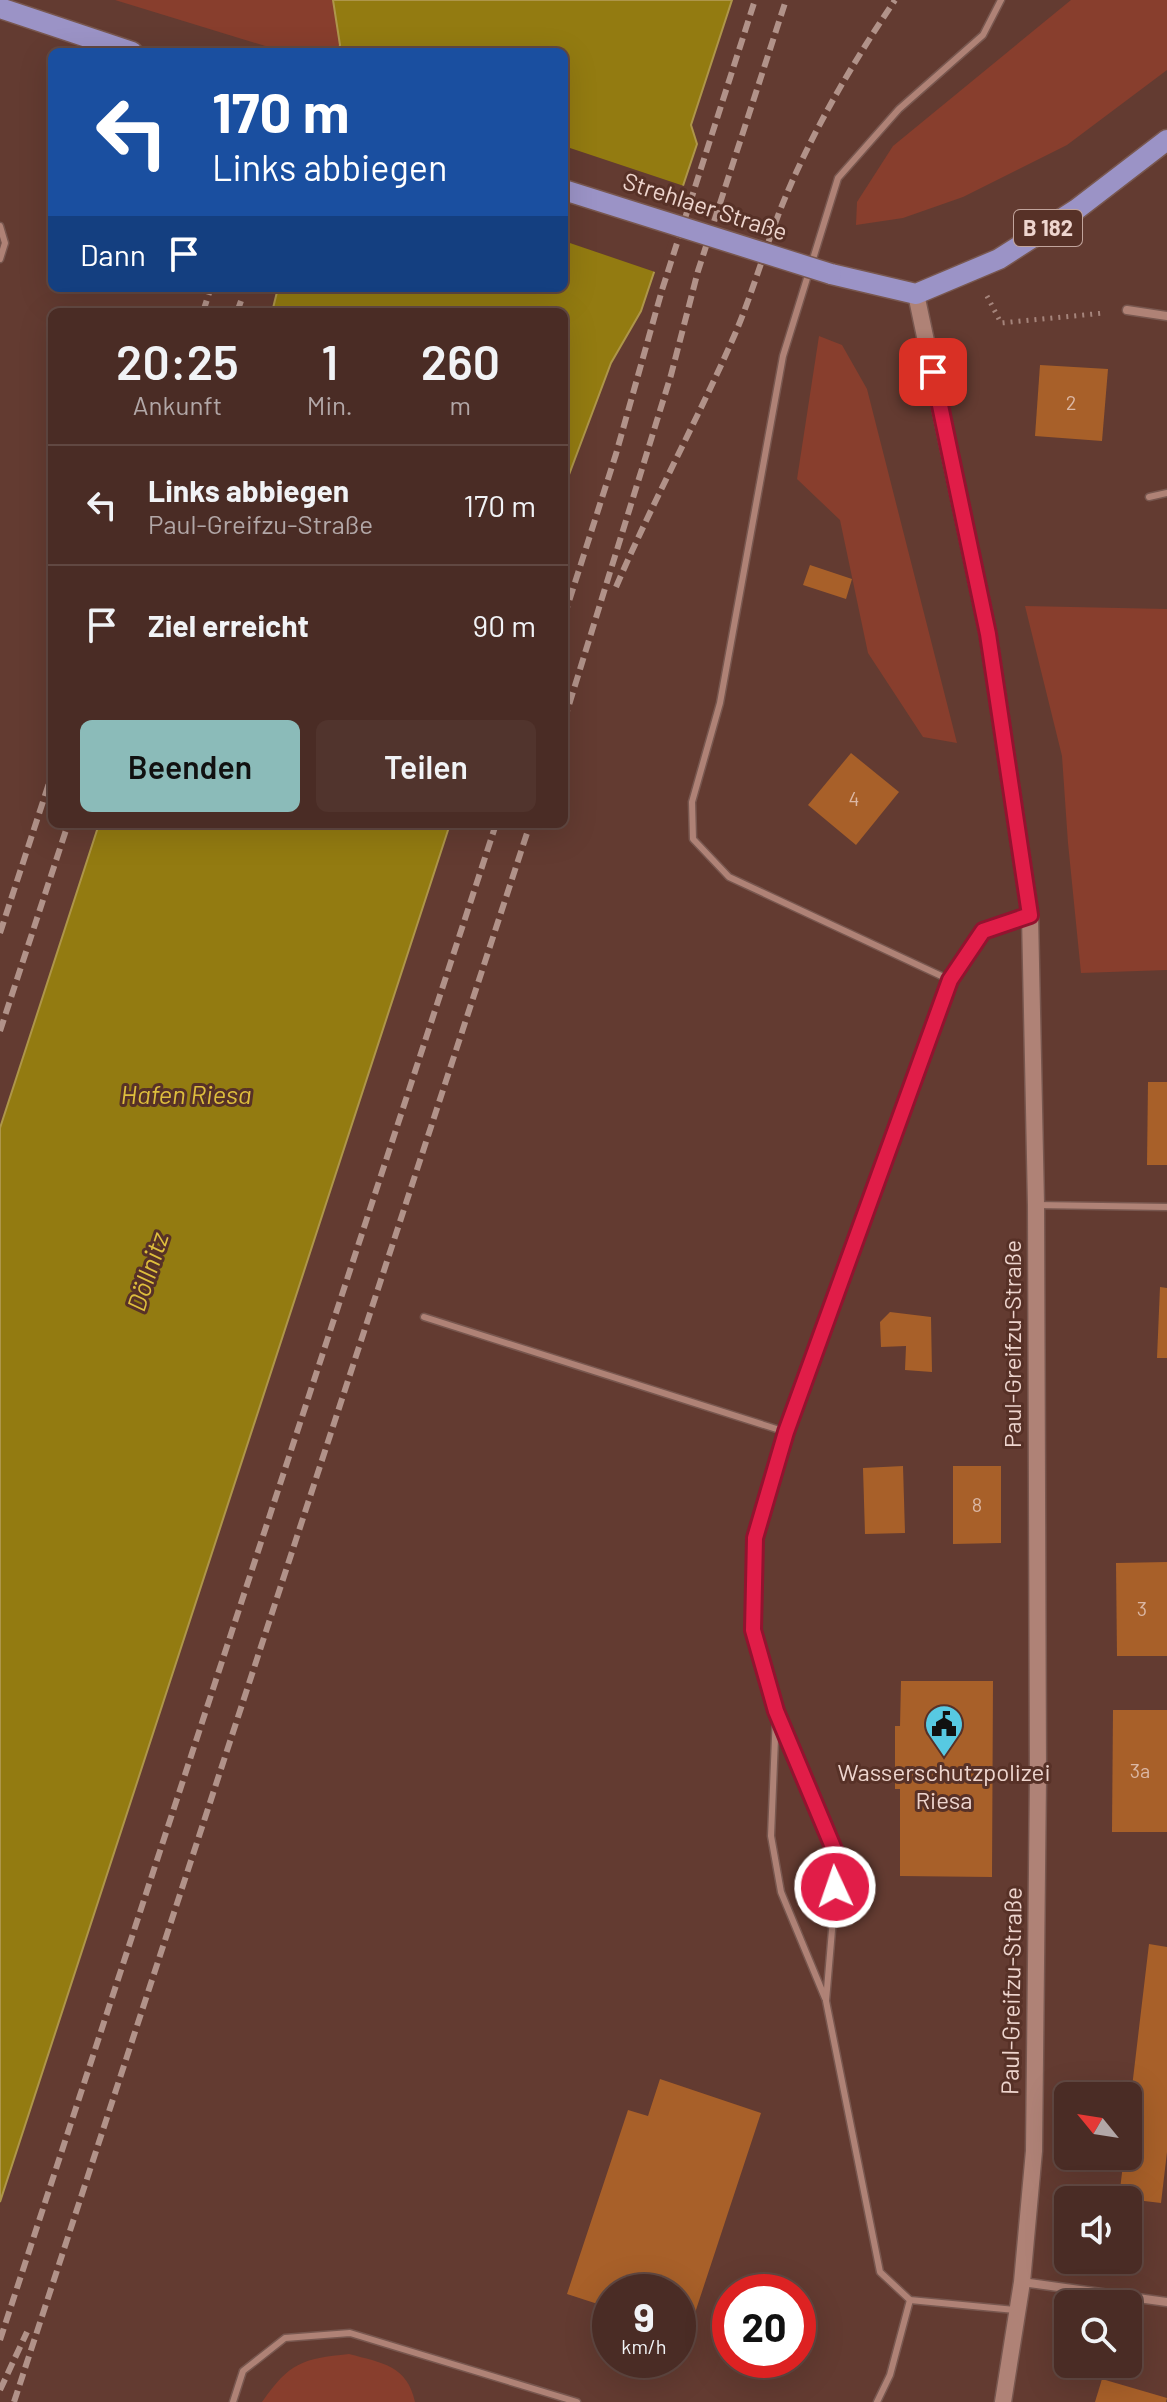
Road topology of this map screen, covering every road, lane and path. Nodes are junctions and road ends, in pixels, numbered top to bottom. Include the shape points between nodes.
1 (1001, 0) edge
2 (0, 8) edge
3 (120, 48) edge
4 (1167, 140) edge
5 (568, 191) edge
6 (0, 226) edge
7 (0, 259) edge
8 (973, 270) junction
9 (916, 294) junction
10 (1127, 310) joint
11 (1167, 316) edge
12 (1167, 493) edge
13 (1149, 497) dead end
14 (1030, 915) junction
15 (950, 980) junction
16 (1036, 1205) junction
17 (1167, 1207) edge
18 (424, 1317) dead end
19 (786, 1432) junction
20 (776, 1711) junction
21 (826, 2001) junction
22 (1022, 2282) junction
23 (910, 2300) junction
24 (1167, 2302) edge
25 (1018, 2311) junction
26 (233, 2402) edge
27 (577, 2402) edge
28 (877, 2402) edge
29 (1003, 2402) edge

1 - 15 lane via 983,35 899,109 838,178 783,356 720,703 692,802 693,839 729,877
2 - 3 main road
4 - 8 main road, B 182 via 1077,209
5 - 9 main road, Strehlaer Straße, bridge via 831,274
6 - 7 lane via 5,243
8 - 9 main road, B 182
8 - 10 path via 1001,323
9 - 14 main road, Paul-Greifzu-Straße via 988,634
10 - 11 street
12 - 13 lane
14 - 15 lane via 983,931
14 - 16 main road, Paul-Greifzu-Straße
15 - 19 lane
16 - 17 lane
16 - 22 main road, Paul-Greifzu-Straße via 1036,2024 1034,2151
18 - 19 lane
19 - 20 lane via 755,1538 753,1630
20 - 21 lane via 771,1836 781,1892
20 - 21 lane via 838,1859
21 - 23 lane via 880,2272
22 - 24 street
22 - 25 main road, Paul-Greifzu-Straße
23 - 25 lane
23 - 28 lane via 890,2375
25 - 29 main road, Paul-Greifzu-Straße
26 - 27 lane via 243,2371 285,2338 350,2333

